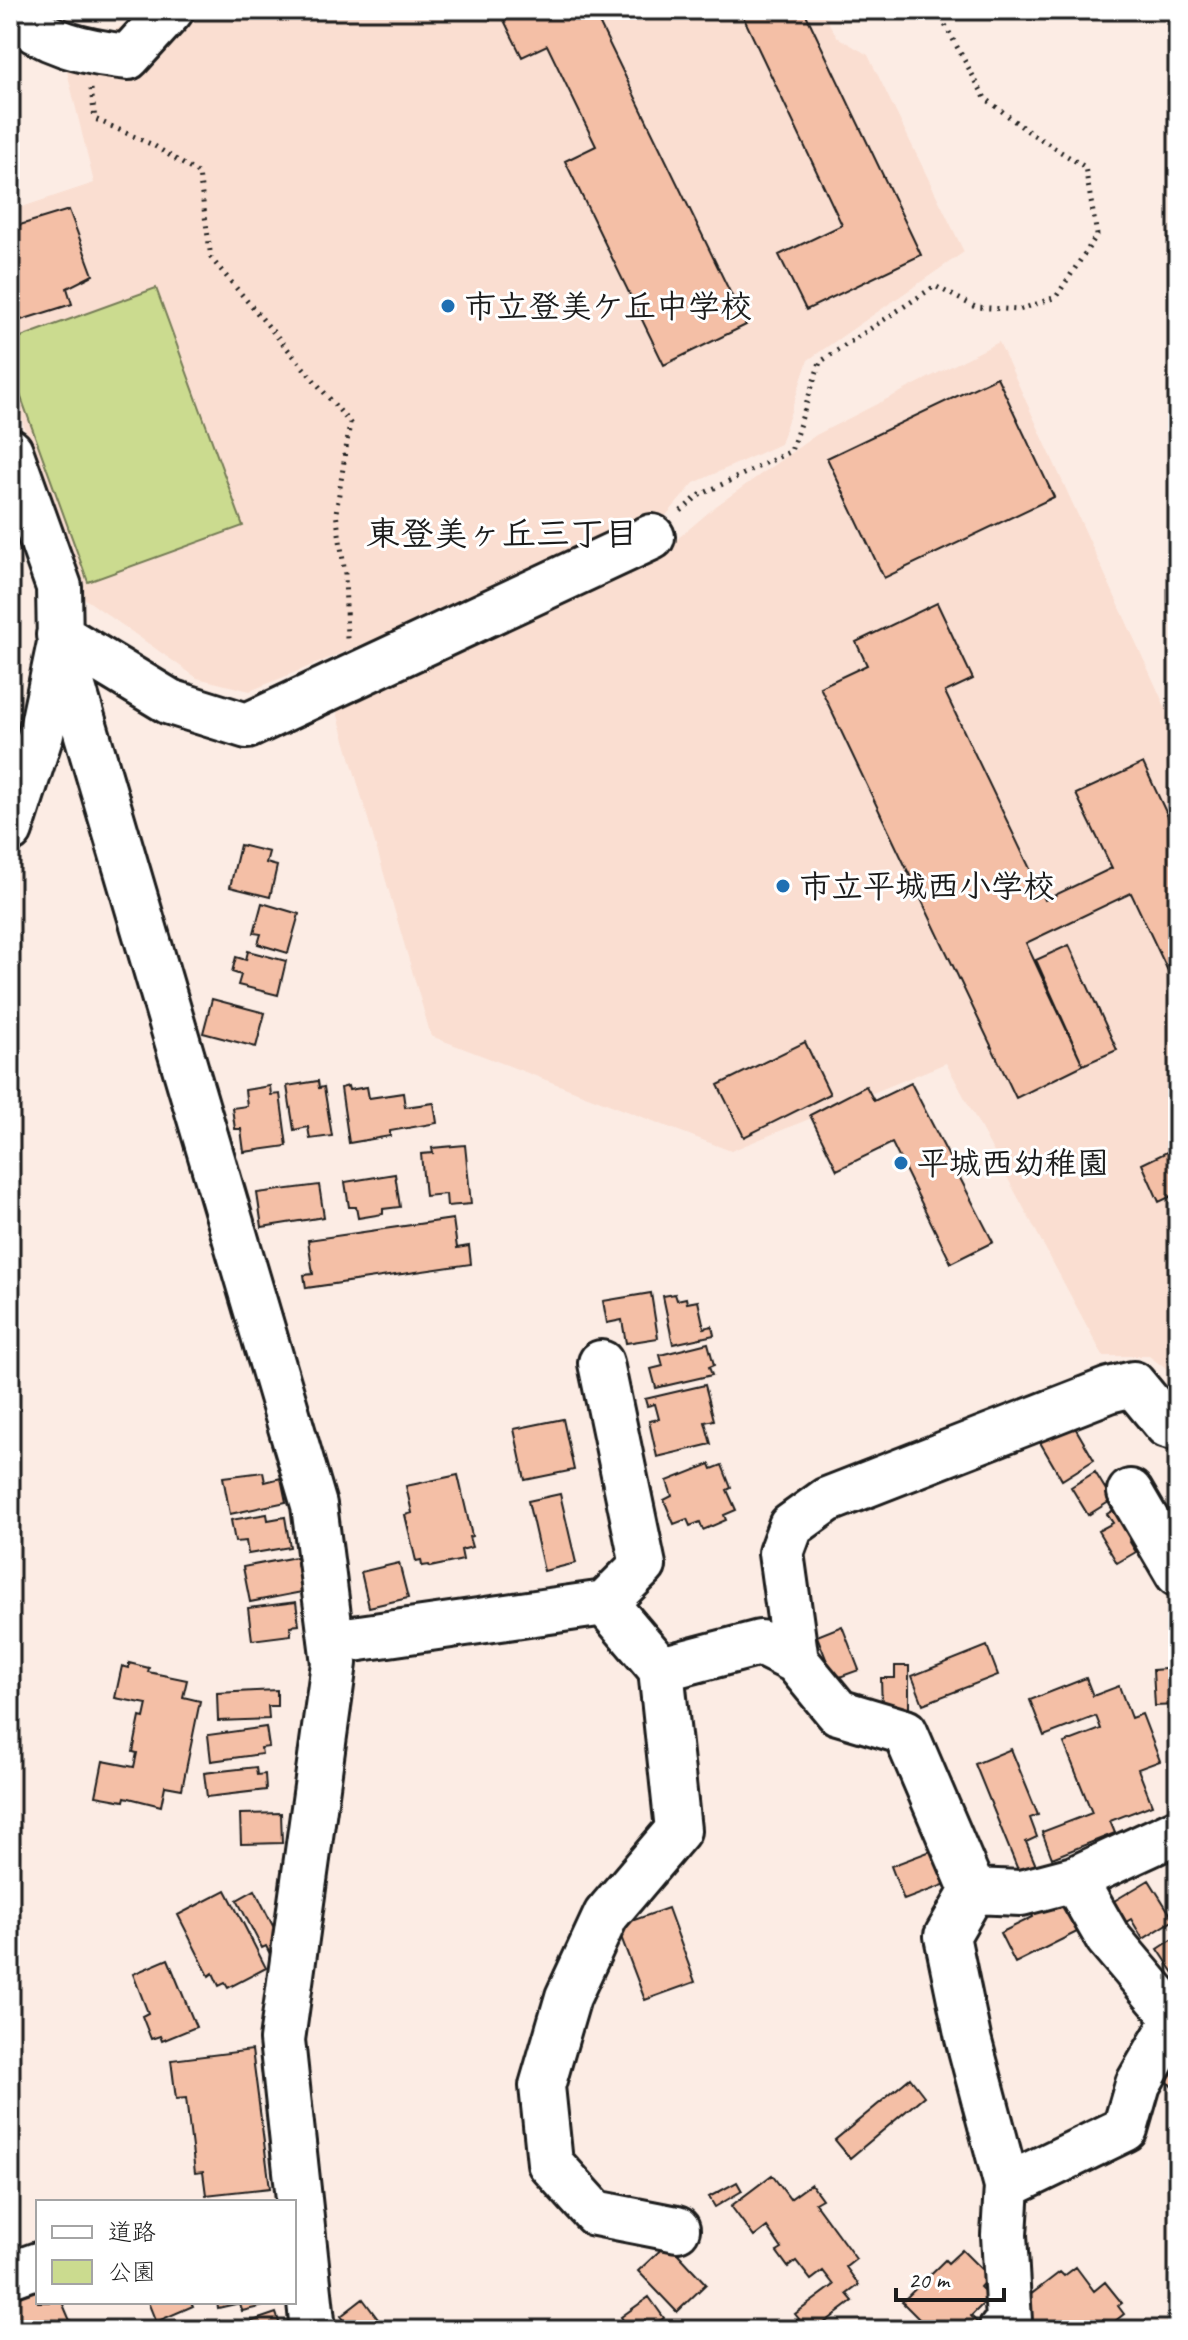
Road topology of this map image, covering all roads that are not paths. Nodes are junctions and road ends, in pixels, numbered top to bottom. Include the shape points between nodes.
1 (165, 12) edge
2 (10, 13) edge
3 (10, 451) edge
4 (23, 529) edge
5 (652, 537) road end
6 (59, 639) junction
7 (10, 830) edge
8 (601, 1363) dead end
9 (1178, 1428) edge
10 (1130, 1492) dead end
11 (1178, 1574) edge
12 (605, 1603) junction
13 (332, 1642) junction
14 (796, 1661) junction
15 (661, 1669) junction
16 (1178, 1831) edge
17 (1074, 1879) junction
18 (973, 1891) junction
19 (1176, 2021) edge
20 (1007, 2186) junction
21 (298, 2221) edge
22 (677, 2229) dead end
23 (36, 2266) edge
24 (10, 2275) edge
25 (313, 2330) edge
26 (1001, 2330) edge

1 - 2 street via 128,57 86,52 30,30
3 - 4 street
4 - 6 street via 59,587
5 - 6 street via 247,726 170,702
6 - 7 street via 41,734
6 - 13 street via 314,1505
8 - 12 street via 643,1565
9 - 14 street via 1167,1425 1133,1384 827,1500 791,1526 781,1553
10 - 11 street
12 - 13 street
12 - 15 street
13 - 21 street via 334,1663 282,2040
14 - 15 street via 760,1643
14 - 18 street via 838,1712 905,1732
15 - 22 street via 678,1830 606,1915 568,1997 542,2086 550,2163 595,2213
16 - 17 street
17 - 18 street via 1021,1893
17 - 19 street via 1108,1938
18 - 20 street via 947,1936
19 - 20 street via 1138,2084 1125,2129
20 - 26 street via 1009,2321
21 - 25 street
23 - 24 street

